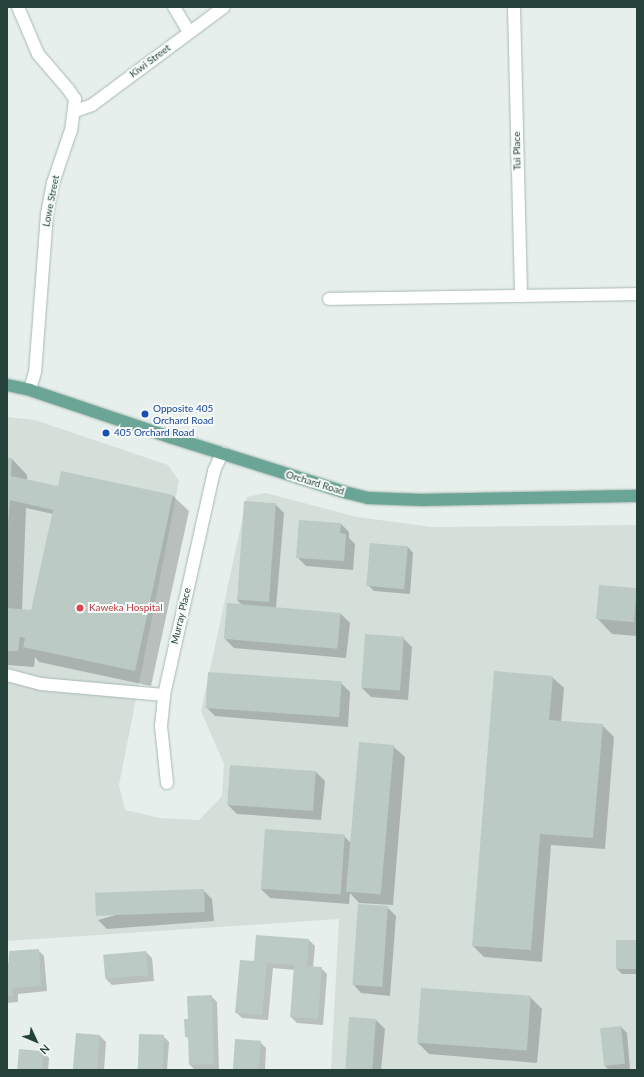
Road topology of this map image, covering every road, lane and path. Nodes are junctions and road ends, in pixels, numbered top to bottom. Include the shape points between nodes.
1 (18, 7) edge
2 (174, 7) edge
3 (224, 7) edge
4 (514, 7) edge
5 (189, 32) junction
6 (75, 111) junction
7 (637, 294) edge
8 (521, 296) junction
9 (329, 299) dead end
10 (7, 385) edge
11 (30, 390) junction
12 (222, 453) junction
13 (637, 496) edge
14 (7, 675) edge
15 (164, 695) junction
16 (167, 782) dead end

1 - 6 street, Lowe Street via 38,54 68,89 74,99
2 - 5 street
3 - 5 street, Kiwi Street
4 - 8 street, Tui Place
5 - 6 street, Kiwi Street via 92,104
6 - 11 street, Lowe Street via 46,214 34,372
7 - 8 street
8 - 9 street
10 - 11 main road, Orchard Road
11 - 12 main road, Orchard Road
12 - 13 main road, Orchard Road via 368,498 423,500
12 - 15 street, Murray Place via 214,471
14 - 15 street via 41,684
15 - 16 street, Murray Place via 161,726

